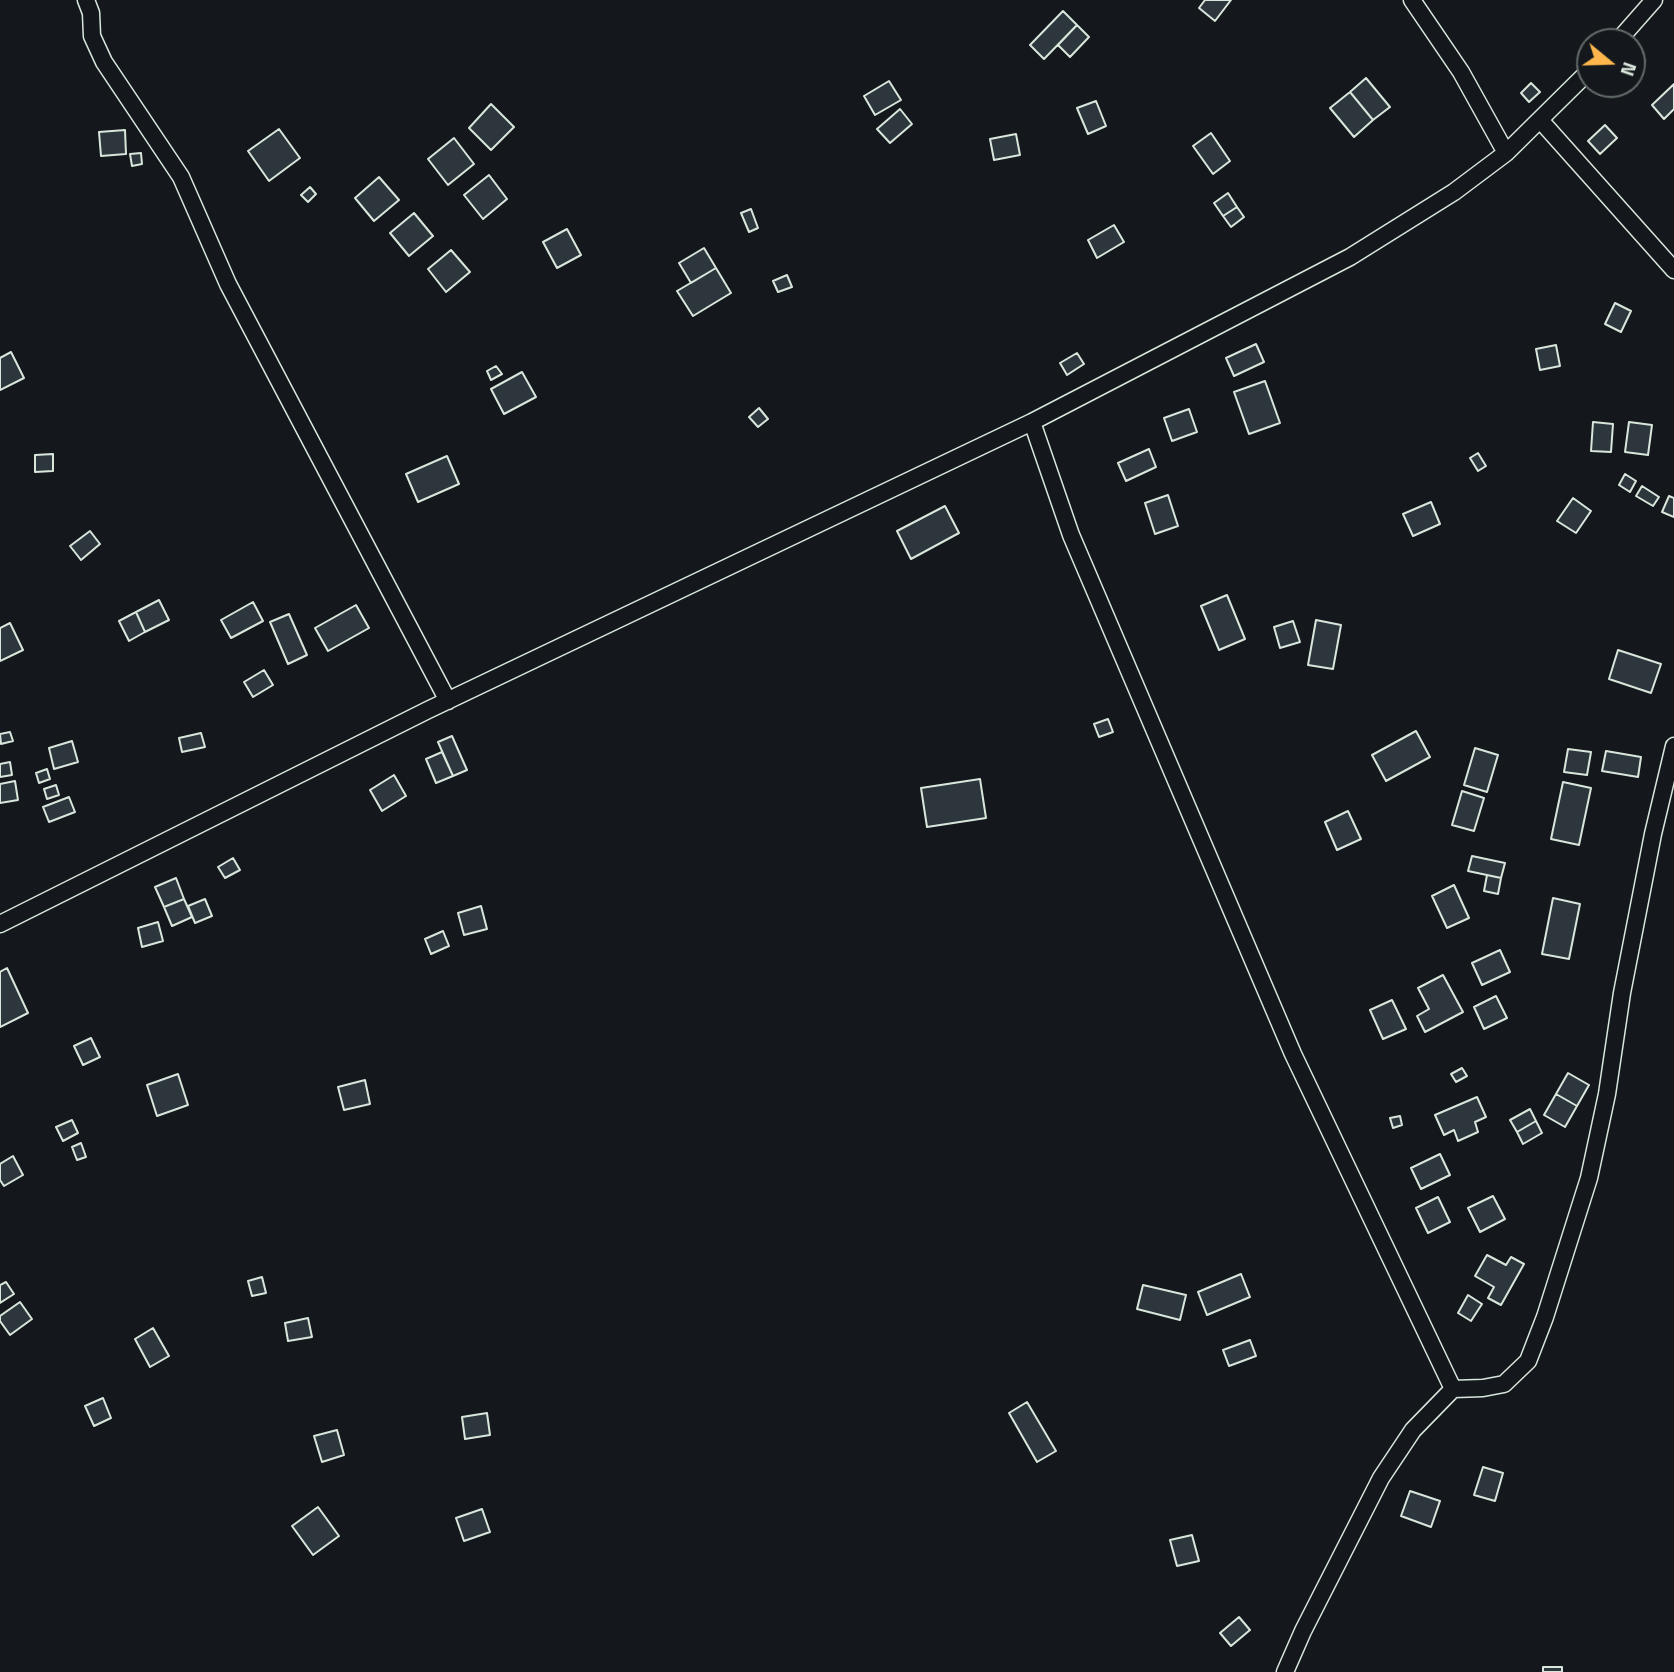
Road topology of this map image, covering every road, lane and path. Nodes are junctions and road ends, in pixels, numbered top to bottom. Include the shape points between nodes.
1 (86, 0) edge
2 (1412, 0) edge
3 (1654, 0) edge
4 (1629, 28) edge
5 (1576, 85) edge
6 (1541, 121) junction
7 (1506, 153) junction
8 (1674, 270) edge
9 (1032, 422) junction
10 (448, 701) junction
11 (1674, 746) edge
12 (0, 924) edge
13 (1453, 1389) junction
14 (1285, 1672) edge

1 - 10 street via 92,13 92,36 104,62 181,177 228,284
2 - 7 street via 1461,72
3 - 4 street
5 - 6 street
6 - 7 street
6 - 8 street
7 - 9 street via 1350,257
9 - 10 street
9 - 13 street via 1071,535 1288,1042
10 - 12 street
11 - 13 street via 1650,847 1589,1178 1545,1317 1528,1361 1504,1384
13 - 14 street via 1413,1430 1381,1478

